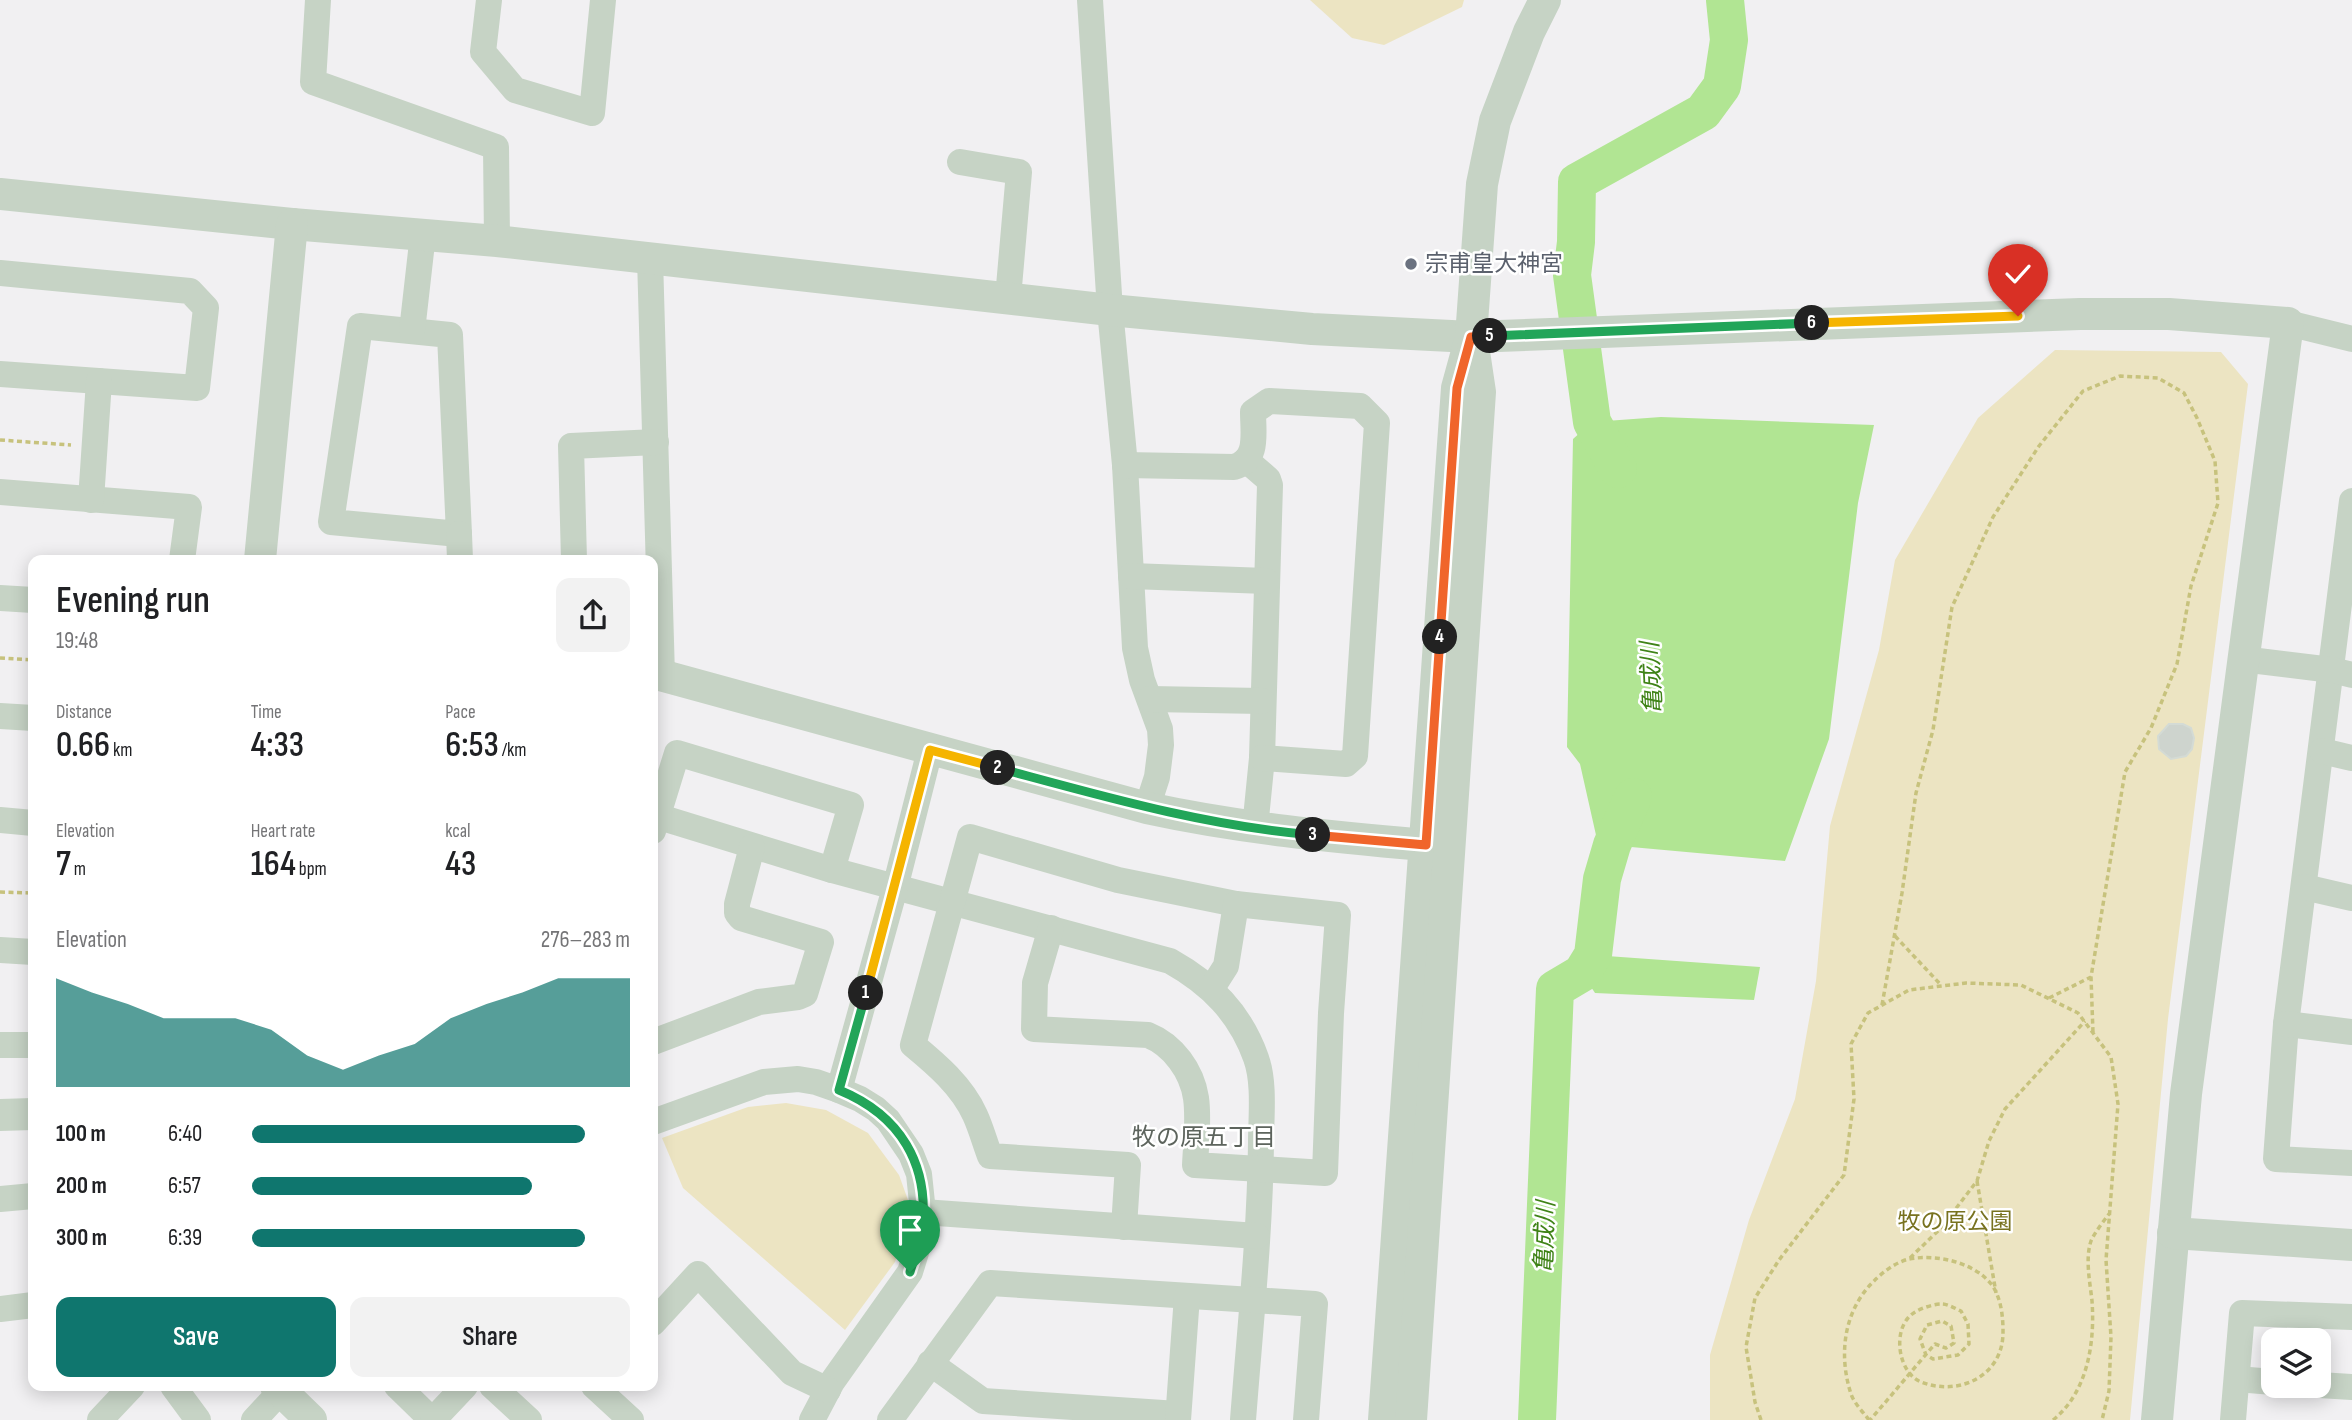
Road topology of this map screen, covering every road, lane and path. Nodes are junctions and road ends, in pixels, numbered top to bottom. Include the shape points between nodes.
1 (318, 0) edge
2 (489, 0) edge
3 (603, 0) edge
4 (1090, 0) edge
5 (1545, 0) edge
6 (960, 162) dead end
7 (0, 194) edge
8 (292, 224) junction
9 (423, 234) junction
10 (498, 241) junction
11 (650, 258) junction
12 (0, 273) edge
13 (1009, 298) junction
14 (1110, 310) junction
15 (2352, 321) edge
16 (2288, 323) junction
17 (412, 331) junction
18 (1471, 337) junction
19 (2352, 339) edge
20 (0, 374) edge
21 (99, 381) junction
22 (0, 440) edge
23 (656, 442) junction
24 (94, 447) junction
25 (1246, 460) junction
26 (1125, 465) junction
27 (0, 492) edge
28 (91, 500) junction
29 (2352, 501) edge
30 (460, 547) edge
31 (2349, 549) edge
32 (183, 555) edge
33 (260, 555) edge
34 (574, 555) edge
35 (657, 555) edge
36 (1131, 576) junction
37 (1266, 581) junction
38 (0, 598) edge
39 (28, 600) edge
40 (0, 658) edge
41 (2242, 659) junction
42 (28, 660) edge
43 (2342, 673) edge
44 (658, 674) edge
45 (1150, 699) junction
46 (1262, 701) junction
47 (0, 716) edge
48 (28, 718) edge
49 (930, 750) junction
50 (2322, 751) junction
51 (1262, 758) junction
52 (2352, 758) edge
53 (1147, 808) junction
54 (658, 810) edge
55 (0, 820) edge
56 (28, 823) edge
57 (658, 823) edge
58 (1255, 828) junction
59 (1426, 845) junction
60 (752, 847) junction
61 (832, 870) junction
62 (2304, 887) junction
63 (895, 888) junction
64 (0, 892) edge
65 (28, 893) edge
66 (2352, 898) edge
67 (952, 904) junction
68 (1236, 904) junction
69 (1051, 928) junction
70 (1895, 936) junction
71 (0, 950) edge
72 (28, 952) edge
73 (2091, 977) junction
74 (1941, 986) junction
75 (1212, 988) junction
76 (2049, 998) junction
77 (1882, 1005) junction
78 (2085, 1021) junction
79 (2286, 1024) junction
80 (2352, 1032) edge
81 (2093, 1033) junction
82 (658, 1040) edge
83 (0, 1045) edge
84 (28, 1045) edge
85 (839, 1090) junction
86 (28, 1114) edge
87 (0, 1115) edge
88 (658, 1120) edge
89 (2352, 1163) edge
90 (1261, 1167) junction
91 (1978, 1181) junction
92 (28, 1196) edge
93 (0, 1199) edge
94 (923, 1212) junction
95 (2110, 1212) junction
96 (1124, 1227) junction
97 (2173, 1233) junction
98 (1257, 1236) junction
99 (2352, 1245) edge
100 (1908, 1259) junction
101 (1187, 1296) junction
102 (1998, 1299) junction
103 (1252, 1300) junction
104 (28, 1306) edge
105 (0, 1309) edge
106 (2352, 1317) edge
107 (658, 1318) edge
108 (1926, 1355) junction
109 (930, 1363) junction
110 (1909, 1373) junction
111 (2237, 1380) junction
112 (2261, 1381) edge
113 (2331, 1386) edge
114 (2352, 1387) edge
115 (828, 1390) junction
116 (127, 1391) edge
117 (177, 1391) edge
118 (276, 1391) edge
119 (280, 1391) edge
120 (402, 1391) edge
121 (460, 1391) edge
122 (497, 1391) edge
123 (599, 1391) edge
124 (1178, 1417) edge
125 (100, 1420) edge
126 (198, 1420) edge
127 (254, 1420) edge
128 (311, 1420) edge
129 (433, 1420) edge
130 (529, 1420) edge
131 (631, 1420) edge
132 (812, 1420) edge
133 (890, 1420) edge
134 (1243, 1420) edge
135 (1306, 1420) edge
136 (1384, 1420) edge
137 (1411, 1420) edge
138 (1761, 1420) edge
139 (1869, 1420) edge
140 (2053, 1420) edge
141 (2102, 1420) edge
142 (2157, 1420) edge
143 (2233, 1420) edge

1 - 10 street via 313,82 496,147
2 - 3 street via 483,52 515,90 592,113
4 - 14 street
5 - 18 street via 1495,121 1482,184
6 - 13 street via 1019,172
7 - 8 street
8 - 9 street
8 - 33 street
9 - 10 street
9 - 17 street
10 - 11 street
11 - 13 street
11 - 23 street
12 - 21 street via 191,290 206,308 197,388
13 - 14 street
14 - 18 street via 1312,329
14 - 26 street
15 - 16 street
16 - 18 street via 2169,314 2080,314
16 - 19 street
16 - 41 street
17 - 30 street via 450,334
17 - 30 street via 360,326 331,522
18 - 59 street via 1457,388
18 - 137 street via 1480,392
20 - 21 street
21 - 24 street
22 - 24 path
23 - 34 street via 571,446
23 - 35 street
24 - 28 street
25 - 26 street via 1234,467
25 - 37 street via 1269,485
25 - 51 street via 1254,448 1254,412 1269,401 1360,406 1377,423 1355,756 1346,764
26 - 36 street
27 - 28 street
28 - 32 street via 189,508
29 - 31 street
31 - 43 street
36 - 37 street
36 - 45 street via 1135,648
37 - 46 street
38 - 39 street
40 - 42 path
41 - 43 street
41 - 97 street via 2186,1094
43 - 50 street
44 - 49 street
45 - 46 street
45 - 53 street via 1161,745
46 - 51 street
47 - 48 street
49 - 53 street
49 - 63 street
50 - 52 street
50 - 62 street
51 - 58 street
53 - 58 street
54 - 61 street via 677,753 851,805
55 - 56 street
57 - 60 street
58 - 59 street
59 - 136 street
60 - 61 street
60 - 82 street via 737,913 821,942 805,994 758,1002
61 - 63 street
62 - 66 street
62 - 79 street
63 - 67 street
63 - 85 street
64 - 65 path
67 - 68 street via 970,837 1118,880
67 - 69 street
67 - 96 street via 913,1045 961,1094 974,1113 990,1156 1128,1166
68 - 75 street via 1226,966
68 - 90 street via 1338,915 1325,1173
69 - 75 street via 1170,961
69 - 90 street via 1035,983 1034,1029 1148,1035 1162,1041 1185,1068 1196,1099 1195,1165
70 - 73 path via 1916,793 1933,730 1952,607 1993,517 2082,391 2120,376 2158,379 2184,393 2197,418 2215,461 2218,503 2191,586 2177,664 2151,728 2125,772
70 - 74 path
70 - 77 path
71 - 72 street
73 - 76 path
73 - 81 path
74 - 76 path via 2021,985
74 - 77 path via 1909,990
75 - 90 street via 1229,1006 1258,1062
76 - 78 path
77 - 138 path via 1868,1013 1852,1044 1854,1099 1844,1175 1755,1298 1746,1347
78 - 81 path
78 - 91 path via 2005,1109 1989,1141
79 - 80 street
79 - 89 street via 2276,1159
81 - 95 path via 2111,1056 2118,1104
83 - 84 street
85 - 88 street via 798,1079 764,1082
85 - 94 street via 876,1109 901,1137 919,1174
86 - 87 street
90 - 98 street
91 - 100 path via 1941,1228
91 - 102 path
92 - 93 street
94 - 96 street
94 - 115 street via 910,1272
95 - 140 path via 2091,1242 2092,1347 2084,1376
95 - 141 path via 2106,1260 2109,1391
96 - 98 street
97 - 99 street
97 - 142 street
98 - 103 street
100 - 102 path via 1939,1258 1967,1265 1992,1285
100 - 139 path via 1883,1271 1860,1294 1846,1331 1844,1363 1852,1397
101 - 103 street
101 - 109 street via 990,1283
101 - 124 street
102 - 110 path via 2004,1335 1999,1358 1988,1373 1971,1384 1945,1387 1920,1382
103 - 134 street
103 - 135 street via 1315,1304
104 - 105 street
106 - 111 street via 2242,1313
107 - 115 street via 698,1274 792,1373
108 - 108 path via 1920,1339 1927,1325 1942,1321 1951,1326 1954,1343 1946,1348 1935,1345
108 - 110 path
108 - 110 path via 1933,1359 1958,1355 1969,1344 1968,1324 1961,1311 1943,1304 1918,1310 1906,1319 1901,1360
109 - 124 street via 984,1401
109 - 133 street
110 - 139 path
111 - 112 street
111 - 143 street
113 - 114 street
115 - 132 street
116 - 125 street
117 - 126 street
118 - 127 street
119 - 128 street
120 - 129 street
121 - 129 street
122 - 130 street
123 - 131 street

